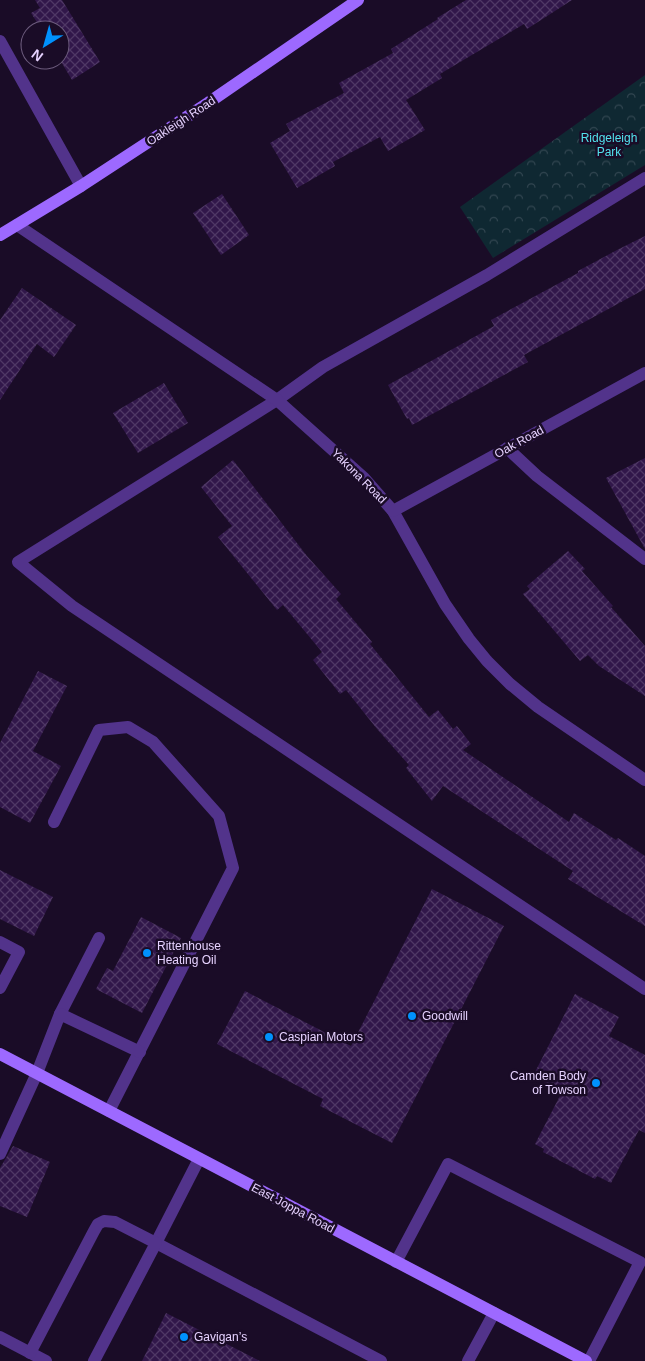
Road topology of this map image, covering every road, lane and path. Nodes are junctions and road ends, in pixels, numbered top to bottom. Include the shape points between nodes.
1 (358, 0) edge
2 (0, 41) edge
3 (645, 178) edge
4 (81, 186) junction
5 (17, 225) junction
6 (0, 235) edge
7 (645, 373) edge
8 (277, 400) junction
9 (507, 448) junction
10 (393, 511) junction
11 (645, 559) edge
12 (645, 780) edge
13 (54, 822) dead end
14 (100, 938) dead end
15 (0, 942) edge
16 (0, 988) edge
17 (645, 989) edge
18 (60, 1014) junction
19 (140, 1052) junction
20 (0, 1054) edge
21 (37, 1073) junction
22 (109, 1111) junction
23 (0, 1154) edge
24 (199, 1159) junction
25 (156, 1243) junction
26 (396, 1262) junction
27 (494, 1313) junction
28 (0, 1337) edge
29 (30, 1353) junction
30 (46, 1361) edge
31 (94, 1361) edge
32 (381, 1361) edge
33 (468, 1361) edge
34 (587, 1361) edge

1 - 4 main road, Oakleigh Road
2 - 4 street
3 - 8 street via 487,275 323,367
4 - 5 main road, Oakleigh Road
5 - 6 main road, Oakleigh Road
5 - 8 street, Yakona Road
7 - 9 street, Oak Road
8 - 10 street, Yakona Road via 364,478
8 - 17 street via 18,562 80,612
9 - 10 street, Oak Road
9 - 11 street via 537,476
10 - 12 street, Yakona Road via 445,604 487,661 538,707
13 - 19 street via 99,730 128,727 153,742 219,816 233,868
14 - 18 street
15 - 16 street via 19,952
18 - 19 street
18 - 21 street
19 - 22 street
20 - 21 main road, East Joppa Road
21 - 22 main road, East Joppa Road
21 - 23 street
22 - 24 main road, East Joppa Road
24 - 25 street
24 - 26 main road, East Joppa Road
25 - 29 street via 115,1222 98,1224
25 - 31 street
25 - 32 street
26 - 27 main road, East Joppa Road
26 - 34 street via 448,1164 640,1262
27 - 33 street
27 - 34 main road, East Joppa Road
28 - 29 street
29 - 30 street

